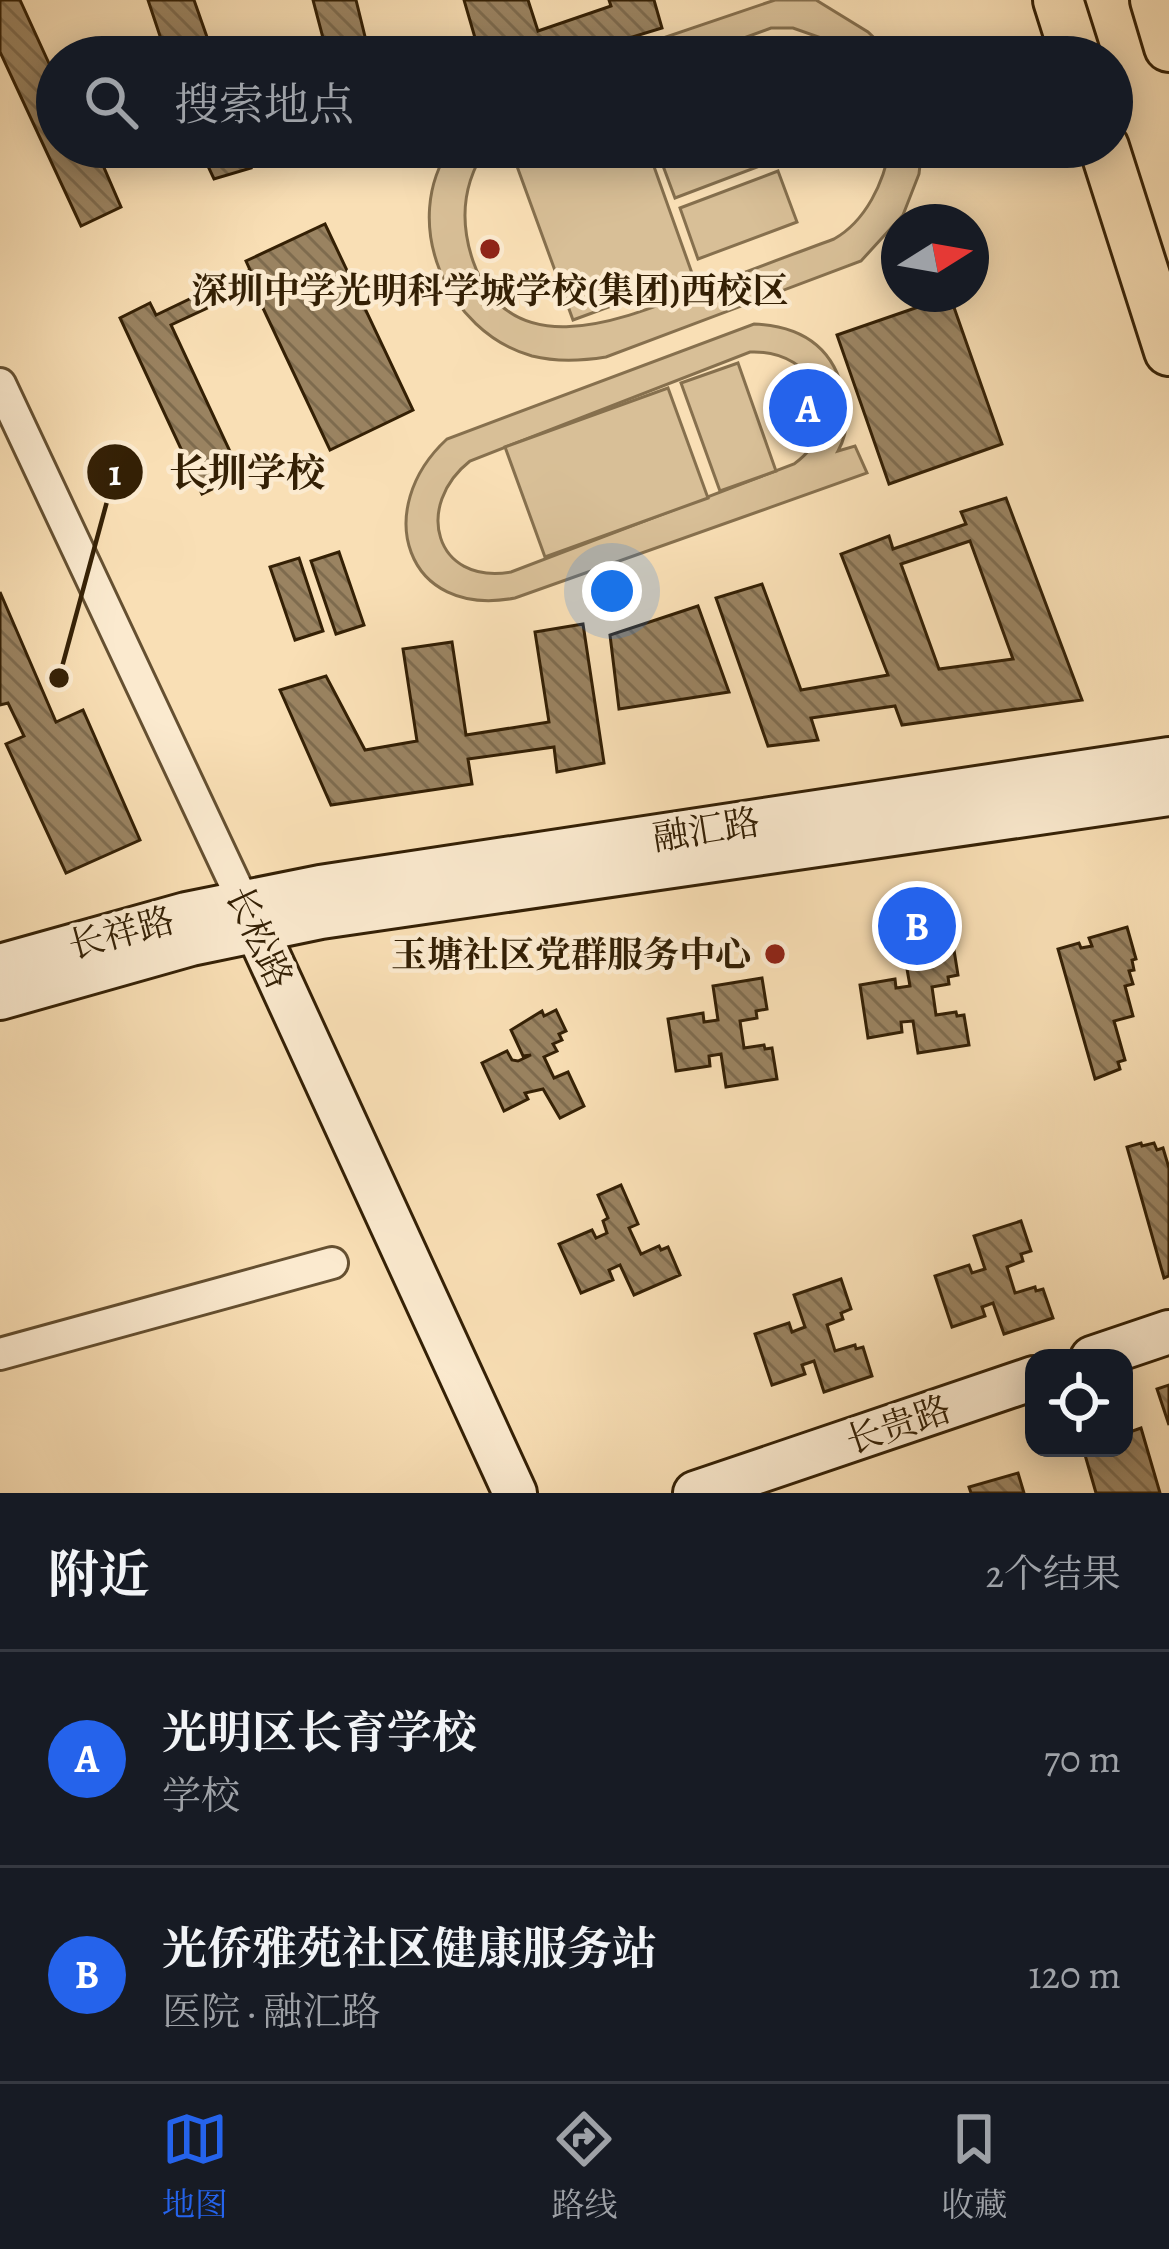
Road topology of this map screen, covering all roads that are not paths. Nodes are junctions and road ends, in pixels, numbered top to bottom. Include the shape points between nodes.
1 (1058, 0) edge
2 (1155, 0) edge
3 (1069, 36) edge
4 (1169, 47) edge
5 (1112, 168) edge
6 (1169, 351) edge
7 (0, 384) edge
8 (1169, 759) edge
9 (1169, 794) edge
10 (250, 916) junction
11 (0, 966) edge
12 (0, 998) edge
13 (332, 1263) dead end
14 (1169, 1332) edge
15 (1119, 1349) edge
16 (0, 1354) edge
17 (1025, 1381) edge
18 (515, 1493) edge
19 (695, 1493) edge

1 - 3 main road
2 - 4 main road
5 - 6 main road
7 - 10 street, 长松路
8 - 10 street, 融汇路 via 320,887
9 - 10 street, 融汇路 via 345,914
10 - 11 street, 长祥路 via 186,914
10 - 12 street
10 - 18 street, 长松路
13 - 16 street
14 - 15 street
17 - 19 street, 长贵路

